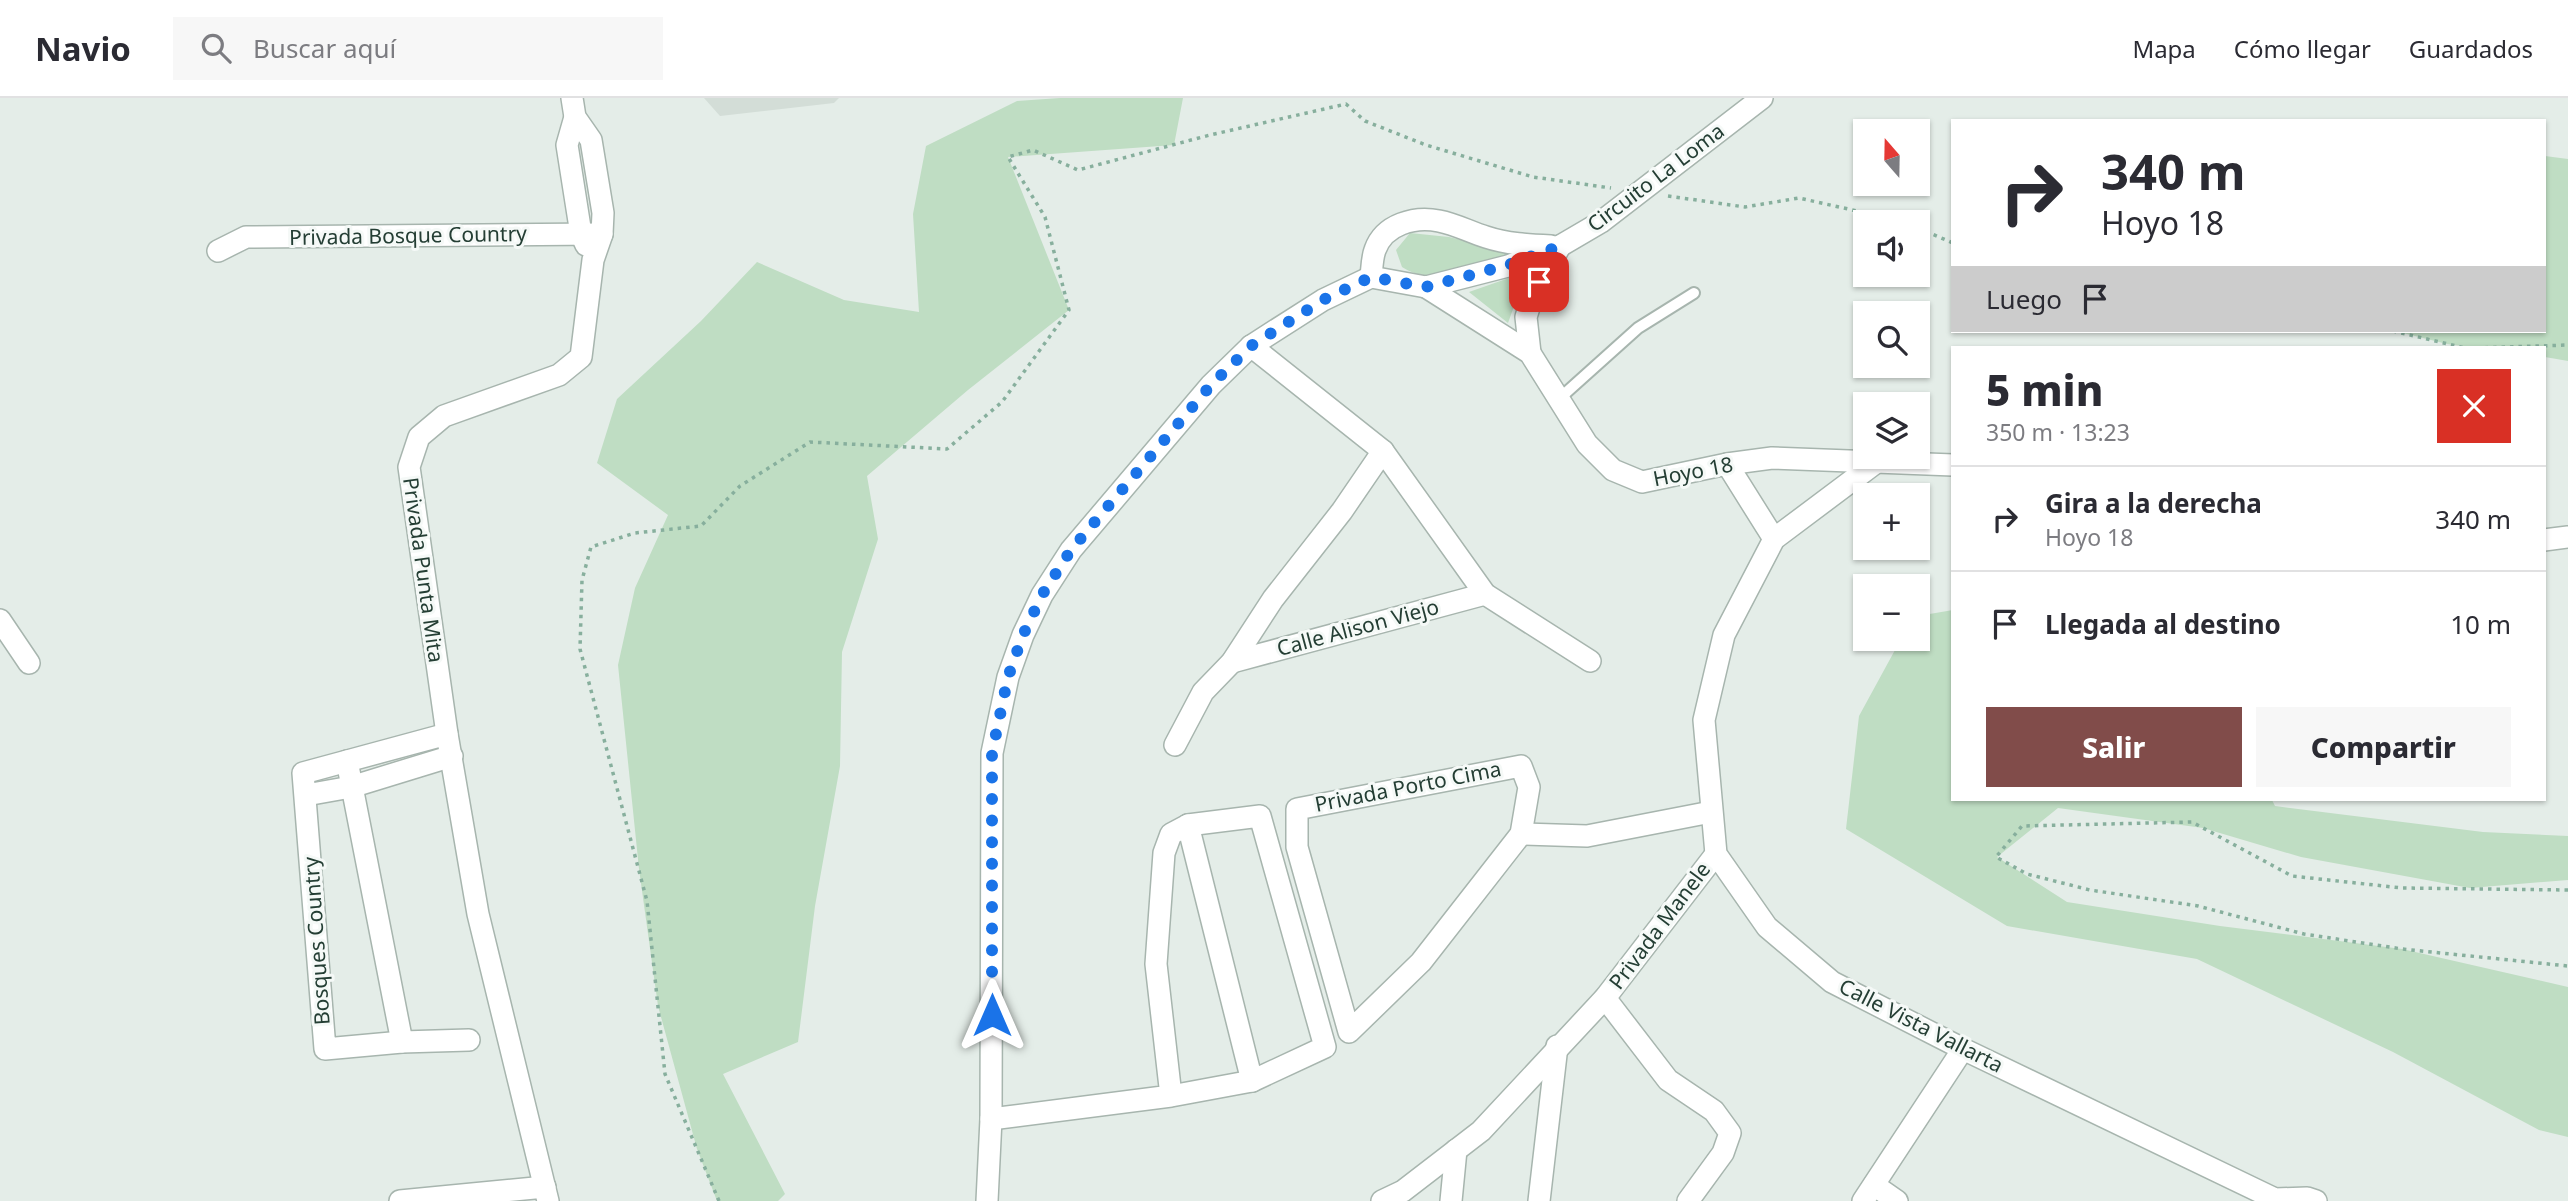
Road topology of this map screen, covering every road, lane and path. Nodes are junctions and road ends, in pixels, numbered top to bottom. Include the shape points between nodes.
1 (1762, 98) edge
2 (574, 107) edge
3 (1639, 192) junction
4 (1853, 210) edge
5 (602, 233) junction
6 (1930, 233) edge
7 (581, 234) junction
8 (1951, 242) edge
9 (1560, 246) junction
10 (218, 251) dead end
11 (593, 260) junction
12 (1371, 277) junction
13 (1426, 287) junction
14 (1694, 293) dead end
15 (2401, 333) edge
16 (2568, 345) edge
17 (1251, 346) junction
18 (2457, 346) edge
19 (2537, 346) edge
20 (1530, 353) junction
21 (1560, 398) junction
22 (1383, 451) junction
23 (1853, 460) edge
24 (1727, 464) junction
25 (1930, 464) edge
26 (1951, 465) edge
27 (1867, 469) edge
28 (2568, 537) edge
29 (1774, 539) junction
30 (2546, 540) edge
31 (1485, 594) junction
32 (0, 620) edge
33 (1232, 662) junction
34 (1590, 662) dead end
35 (29, 663) dead end
36 (447, 734) junction
37 (1175, 745) dead end
38 (452, 756) junction
39 (347, 761) junction
40 (351, 786) junction
41 (306, 795) junction
42 (1710, 812) junction
43 (1188, 825) junction
44 (1521, 834) junction
45 (1716, 854) junction
46 (2568, 890) edge
47 (2568, 966) edge
48 (1605, 998) junction
49 (470, 1040) dead end
50 (402, 1042) junction
51 (1558, 1046) junction
52 (1963, 1049) junction
53 (1252, 1081) junction
54 (1171, 1096) junction
55 (991, 1119) junction
56 (1456, 1150) junction
57 (1868, 1193) edge
58 (546, 1194) edge
59 (2276, 1200) edge
60 (400, 1201) edge
61 (719, 1201) edge
62 (988, 1201) edge
63 (1382, 1201) edge
64 (1451, 1201) edge
65 (1539, 1201) edge
66 (1688, 1201) edge
67 (1897, 1201) edge
68 (2316, 1201) edge

1 - 3 street, Circuito La Loma
2 - 5 street via 591,140
2 - 7 street via 567,145
3 - 4 path via 1745,207 1799,198
3 - 9 street, Circuito La Loma
3 - 61 path via 1533,177 1453,153 1365,121 1346,104 1078,170 1033,150 1008,157 1045,217 1069,310 1002,402 947,449 810,442 740,486 701,526 635,533 591,547 582,580 580,649 647,901 665,1074
5 - 7 street, Privada Bosque Country
5 - 11 street, Privada Punta Mita
6 - 8 path
7 - 10 street, Privada Bosque Country via 246,237
7 - 11 street
9 - 12 street via 1512,243 1420,219 1398,224 1385,234 1375,249
9 - 13 street, Circuito La Loma
9 - 20 street, Hoyo 18 via 1529,307
11 - 36 street, Privada Punta Mita via 581,357 559,375 444,416 419,437 409,467
12 - 13 street, Circuito La Loma
12 - 17 street via 1323,300
13 - 20 street, Hoyo 18
14 - 21 lane via 1638,328
15 - 18 path
16 - 19 path
17 - 22 street
17 - 55 street via 1211,385 1071,550 1042,595 1008,677 992,753
20 - 21 street, Hoyo 18
21 - 24 street, Hoyo 18 via 1587,444 1613,470 1642,482
22 - 31 street
22 - 33 street, Calle Alison Viejo
23 - 24 street, Hoyo 18 via 1772,458
24 - 29 street
25 - 26 street, Hoyo 18
27 - 29 street, Calle Vista Vallarta
28 - 30 street
29 - 42 street, Calle Vista Vallarta via 1724,635 1704,720
31 - 33 street, Calle Alison Viejo
31 - 34 street
32 - 35 street
33 - 37 street, Calle Alison Viejo via 1203,692
36 - 38 street, Privada Punta Mita
36 - 39 street
38 - 40 street
38 - 58 street, Privada Punta Mita via 478,914
39 - 40 street
39 - 41 street, Bosques Country via 303,773
40 - 41 street
40 - 50 street
41 - 50 street, Bosques Country via 325,1049
42 - 44 street via 1587,836
42 - 45 street, Calle Vista Vallarta
43 - 53 street
43 - 53 street via 1259,816 1325,1046
43 - 54 street via 1171,834 1164,853 1156,964
44 - 44 street, Privada Porto Cima via 1421,962 1349,1032 1297,847 1297,809 1521,766 1529,787
45 - 48 street, Privada Manele
45 - 52 street, Calle Vista Vallarta via 1767,927 1832,982
46 - 47 path via 2402,888 2292,876 2192,821 2022,826 1996,857 2027,874 2078,887 2198,906 2304,934
48 - 51 street, Privada Manele
48 - 66 street, Privada Manele via 1668,1080 1714,1111 1730,1133 1723,1153
49 - 50 street, Bosques Country
51 - 56 street, Privada Manele via 1481,1130
51 - 65 street
52 - 57 street
52 - 59 street, Calle Vista Vallarta
53 - 54 street
54 - 55 street
55 - 62 street
56 - 63 street, Privada Manele via 1403,1191
56 - 64 street
57 - 67 street
58 - 60 street
59 - 68 street, Calle Vista Vallarta

